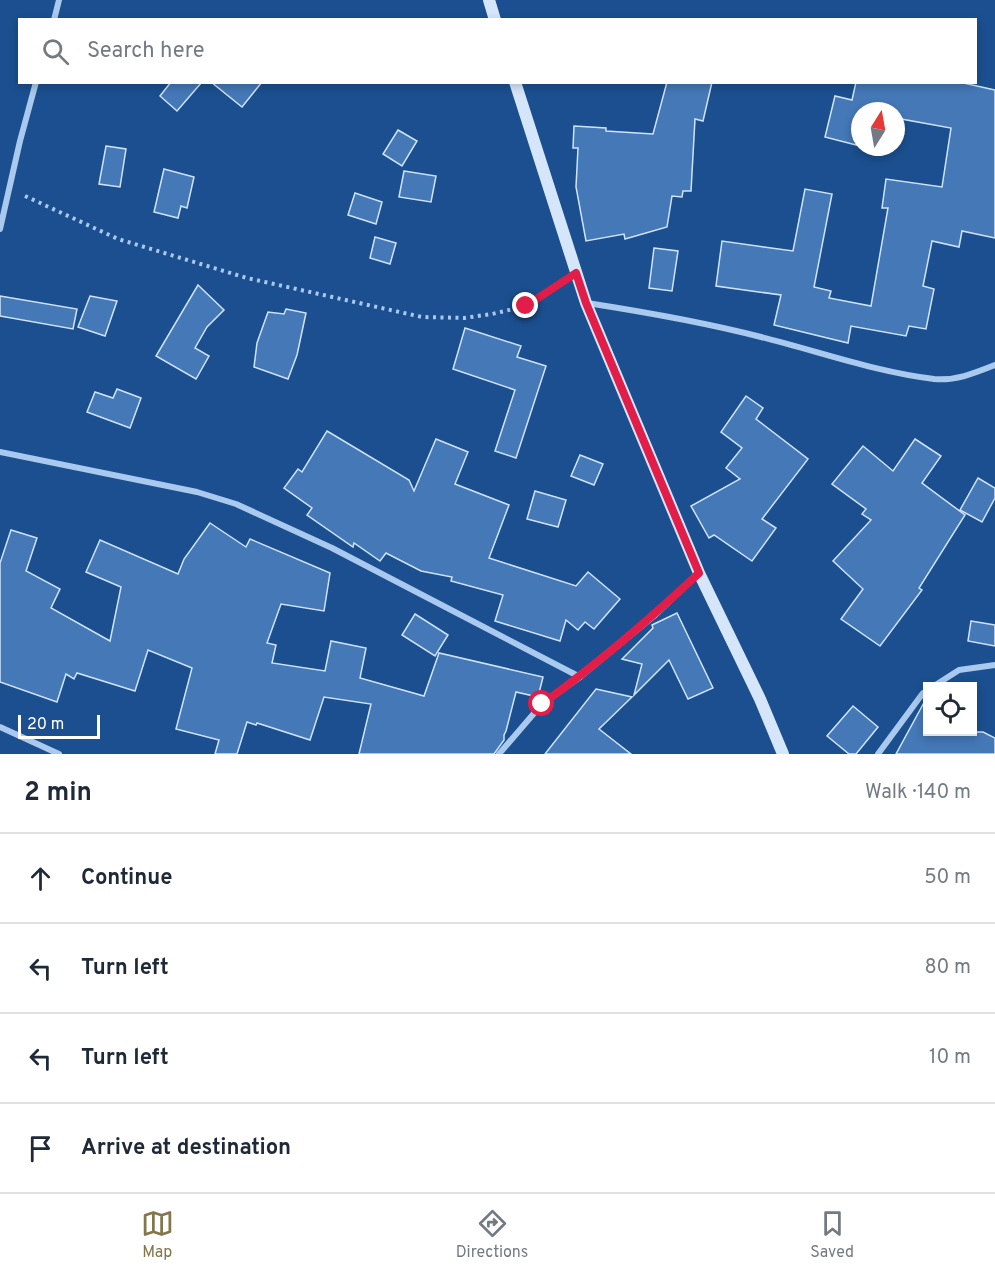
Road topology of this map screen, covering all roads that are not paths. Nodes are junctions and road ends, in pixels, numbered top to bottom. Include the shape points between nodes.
1 (59, 0) edge
2 (489, 0) edge
3 (54, 18) edge
4 (494, 18) edge
5 (35, 84) edge
6 (516, 84) edge
7 (0, 229) edge
8 (586, 303) junction
9 (995, 365) edge
10 (0, 452) edge
11 (699, 573) junction
12 (995, 665) edge
13 (580, 677) junction
14 (941, 682) edge
15 (923, 693) edge
16 (0, 727) edge
17 (59, 754) edge
18 (499, 754) edge
19 (783, 754) edge
20 (878, 754) edge

1 - 3 street
2 - 4 street
5 - 7 street
6 - 8 street
8 - 9 street via 668,315 854,363 935,379 968,376
8 - 11 street
10 - 13 street via 197,492 236,504 352,558
11 - 13 street
11 - 19 street
12 - 14 street via 959,670
13 - 18 street via 542,704
15 - 20 street
16 - 17 street

